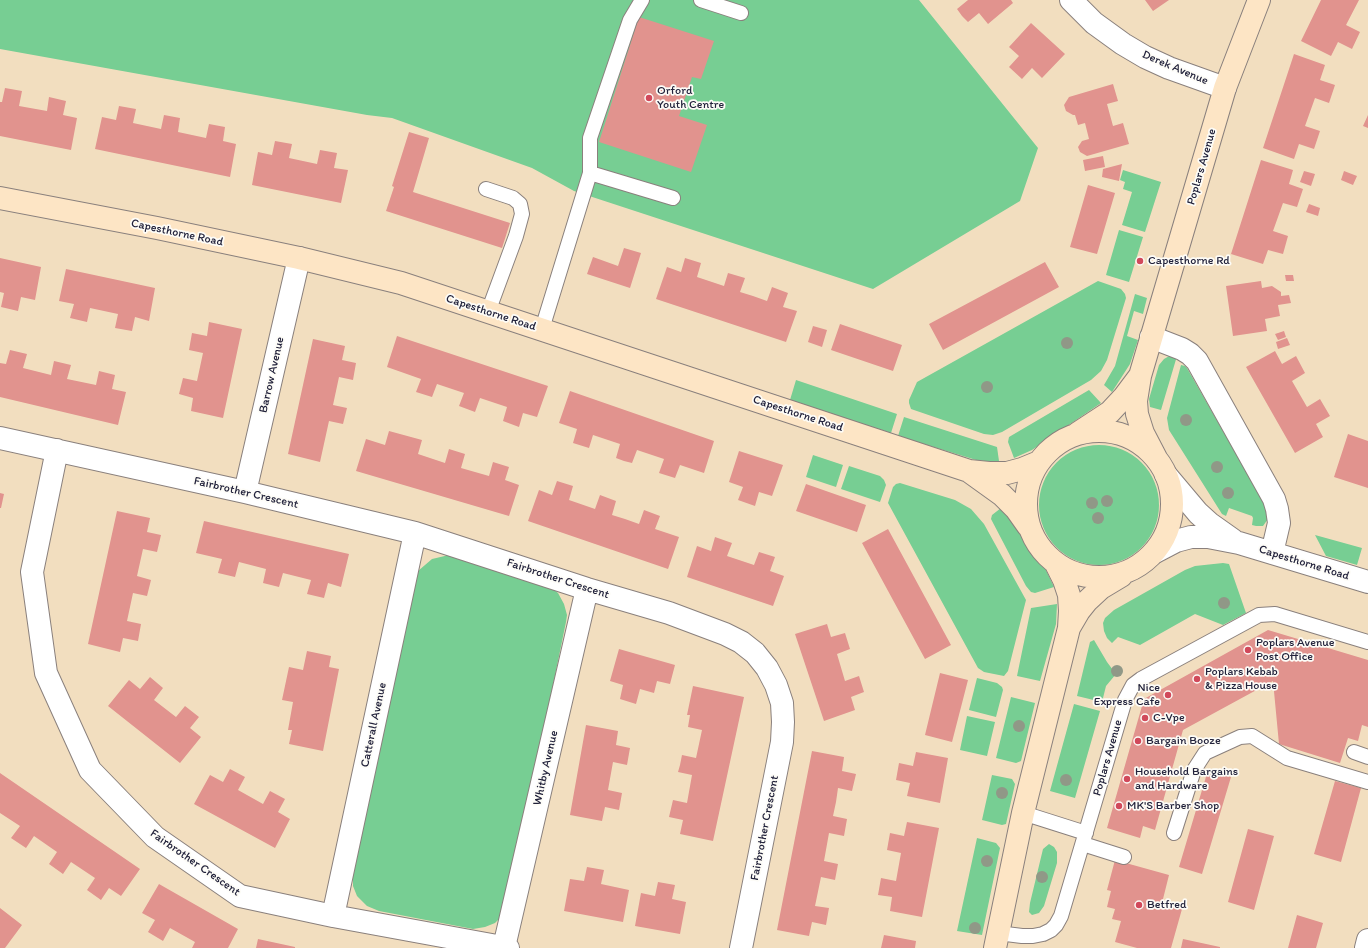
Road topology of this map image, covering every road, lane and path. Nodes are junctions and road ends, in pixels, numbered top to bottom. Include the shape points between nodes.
1 (642, 0) edge
2 (701, 0) edge
3 (1071, 0) edge
4 (1259, 0) edge
5 (741, 13) dead end
6 (1225, 88) junction
7 (590, 173) junction
8 (486, 189) dead end
9 (0, 198) edge
10 (673, 198) dead end
11 (299, 258) junction
12 (488, 312) junction
13 (542, 329) junction
14 (1151, 337) junction
15 (1140, 376) junction
16 (1075, 435) junction
17 (0, 438) edge
18 (57, 450) junction
19 (1039, 462) junction
20 (1161, 467) junction
21 (969, 471) junction
22 (245, 492) junction
23 (1029, 528) junction
24 (415, 533) junction
25 (1239, 543) junction
26 (1155, 552) junction
27 (1272, 553) junction
28 (1056, 564) junction
29 (1125, 573) junction
30 (1368, 582) edge
31 (587, 589) junction
32 (1069, 628) junction
33 (1368, 642) edge
34 (1354, 752) dead end
35 (1368, 757) edge
36 (1368, 782) edge
37 (1023, 813) junction
38 (1174, 833) dead end
39 (1084, 839) junction
40 (1124, 857) dead end
41 (333, 916) junction
42 (1368, 940) edge
43 (997, 941) edge
44 (506, 948) edge
45 (741, 948) edge
46 (1366, 948) edge

1 - 7 lane via 630,20 590,138
2 - 5 lane
3 - 6 street, Derek Avenue via 1094,23 1139,54
4 - 6 street, Poplars Avenue
6 - 14 street, Poplars Avenue
7 - 10 lane
7 - 13 lane
8 - 12 lane via 513,198 520,204 522,214
9 - 11 street, Capesthorne Road
11 - 12 street, Capesthorne Road via 401,283
11 - 22 street, Barrow Avenue
12 - 13 street, Capesthorne Road
13 - 21 street, Capesthorne Road
14 - 15 street, Poplars Avenue
14 - 27 street via 1182,349 1197,361 1274,499 1279,523
15 - 16 street, Poplars Avenue via 1110,412
15 - 20 street, Poplars Avenue via 1136,401 1137,414 1143,433
16 - 19 street via 1055,446
16 - 20 street via 1097,431 1119,434 1139,443
17 - 18 street, Fairbrother Crescent
18 - 22 street, Fairbrother Crescent
18 - 41 street, Fairbrother Crescent via 32,572 46,674 90,770 154,837 240,896
19 - 21 street, Capesthorne Road via 1007,473
19 - 23 street via 1028,483 1025,505
20 - 25 street, Capesthorne Road via 1198,513
20 - 26 street, Poplars Avenue via 1172,495 1171,515 1166,535
21 - 23 street, Capesthorne Road via 1002,495
22 - 24 street, Fairbrother Crescent
23 - 28 street via 1040,548
24 - 31 street, Fairbrother Crescent
24 - 41 street, Catterall Avenue
25 - 26 street, Capesthorne Road via 1191,537 1176,541
25 - 27 street, Capesthorne Road
26 - 29 street, Poplars Avenue via 1141,565
27 - 30 street, Capesthorne Road
28 - 29 street via 1078,575 1101,578
28 - 32 street, Poplars Avenue via 1069,595
29 - 32 street, Poplars Avenue via 1101,588 1087,601
31 - 44 street, Whitby Avenue
31 - 45 street, Fairbrother Crescent via 669,613 741,642 755,653 776,685 782,703 782,742
32 - 37 street, Poplars Avenue
33 - 39 lane, Poplars Avenue via 1275,614 1260,615 1141,679 1133,685 1125,700
34 - 35 lane
36 - 38 lane via 1287,758 1252,736 1240,736 1205,753 1194,770
37 - 39 lane
37 - 43 street, Poplars Avenue
39 - 40 lane
39 - 43 lane, Poplars Avenue via 1056,925 1047,932 1033,936
41 - 44 street, Fairbrother Crescent
42 - 46 street

